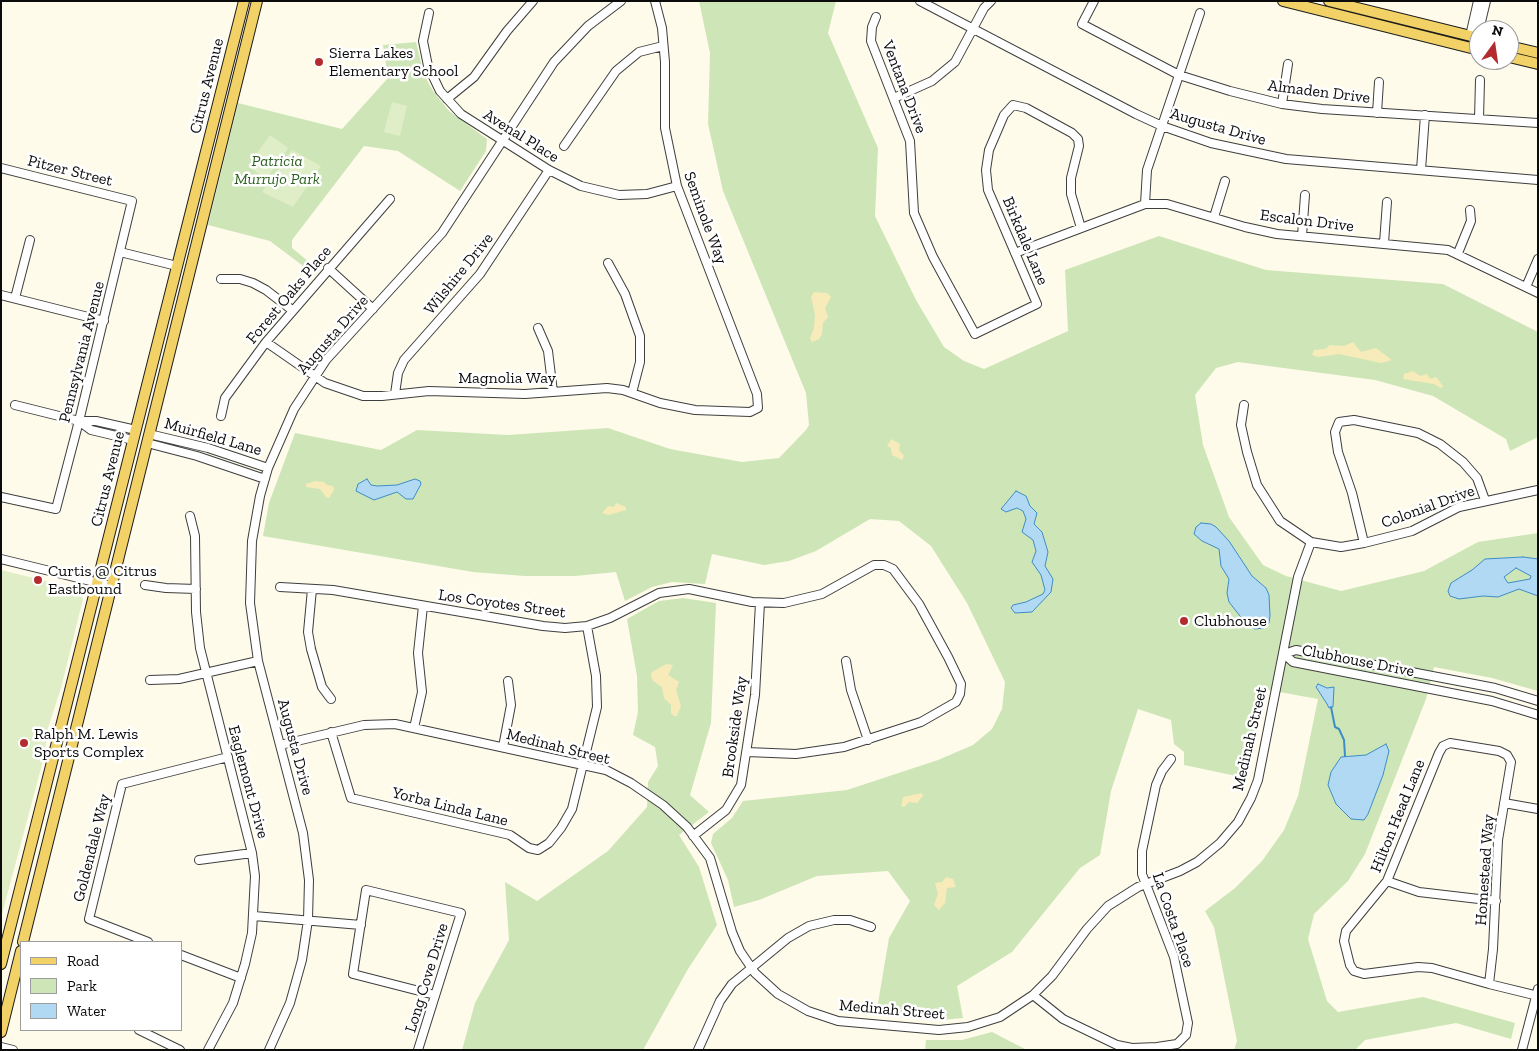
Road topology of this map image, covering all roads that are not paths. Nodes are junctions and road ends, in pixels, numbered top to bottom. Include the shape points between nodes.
1 (244, 1) edge
2 (257, 1) edge
3 (534, 1) edge
4 (622, 1) edge
5 (655, 1) edge
6 (920, 1) edge
7 (991, 1) edge
8 (1094, 1) edge
9 (1283, 1) edge
10 (1329, 1) edge
11 (1478, 1) edge
12 (1486, 1) edge
13 (428, 13) dead end
14 (1200, 13) dead end
15 (876, 17) dead end
16 (1477, 20) edge
17 (1481, 20) edge
18 (973, 29) junction
19 (1469, 33) edge
20 (663, 46) junction
21 (1469, 48) edge
22 (1519, 48) edge
23 (1538, 53) edge
24 (1519, 59) edge
25 (1288, 64) dead end
26 (1538, 64) edge
27 (1179, 75) junction
28 (1480, 80) dead end
29 (1380, 82) dead end
30 (894, 98) junction
31 (447, 99) junction
32 (1282, 104) junction
33 (1377, 113) junction
34 (1425, 115) junction
35 (1479, 119) junction
36 (1538, 123) edge
37 (1162, 126) junction
38 (502, 139) junction
39 (564, 146) dead end
40 (1, 168) edge
41 (549, 170) junction
42 (1421, 170) junction
43 (1538, 180) edge
44 (1225, 181) dead end
45 (677, 186) junction
46 (1305, 195) dead end
47 (390, 199) dead end
48 (132, 201) joint
49 (1387, 202) dead end
50 (1145, 204) junction
51 (1470, 210) dead end
52 (1214, 217) junction
53 (1081, 228) junction
54 (1302, 236) junction
55 (30, 240) dead end
56 (1384, 243) junction
57 (120, 252) junction
58 (1015, 253) junction
59 (1458, 253) junction
60 (1538, 259) edge
61 (608, 263) dead end
62 (177, 266) junction
63 (328, 268) junction
64 (221, 279) dead end
65 (1526, 287) junction
66 (1538, 293) edge
67 (1, 295) edge
68 (15, 298) junction
69 (1037, 304) joint
70 (373, 309) junction
71 (292, 310) junction
72 (104, 321) junction
73 (538, 328) dead end
74 (266, 342) junction
75 (314, 377) junction
76 (553, 392) junction
77 (632, 393) junction
78 (395, 394) junction
79 (15, 405) dead end
80 (1244, 405) dead end
81 (758, 408) joint
82 (221, 416) dead end
83 (80, 421) junction
84 (135, 435) junction
85 (148, 438) junction
86 (268, 468) junction
87 (265, 479) junction
88 (1538, 490) edge
89 (1, 497) edge
90 (1485, 500) junction
91 (190, 516) dead end
92 (1311, 542) junction
93 (1364, 543) junction
94 (1, 559) edge
95 (98, 583) junction
96 (145, 585) dead end
97 (111, 586) junction
98 (280, 587) dead end
99 (196, 589) junction
100 (312, 589) junction
101 (760, 603) junction
102 (423, 606) junction
103 (587, 626) junction
104 (1284, 654) junction
105 (258, 661) junction
106 (846, 661) dead end
107 (205, 674) junction
108 (150, 680) dead end
109 (508, 681) dead end
110 (331, 699) dead end
111 (1538, 701) edge
112 (1538, 715) edge
113 (414, 728) junction
114 (331, 732) junction
115 (868, 740) junction
116 (280, 744) junction
117 (503, 747) junction
118 (748, 752) junction
119 (228, 757) junction
120 (1510, 758) joint
121 (1171, 759) dead end
122 (582, 764) junction
123 (1504, 803) junction
124 (1538, 809) edge
125 (693, 836) junction
126 (252, 853) junction
127 (199, 860) dead end
128 (1387, 881) junction
129 (1145, 884) junction
130 (1496, 901) junction
131 (254, 916) junction
132 (308, 920) junction
133 (361, 925) junction
134 (871, 927) dead end
135 (23, 941) edge
136 (145, 941) edge
137 (20, 955) edge
138 (182, 955) edge
139 (1, 964) edge
140 (750, 967) junction
141 (241, 978) junction
142 (1489, 984) junction
143 (1537, 994) edge
144 (435, 995) junction
145 (1033, 995) junction
146 (141, 1031) edge
147 (1, 1032) edge
148 (1, 1047) edge
149 (13, 1050) edge
150 (180, 1050) edge
151 (208, 1050) edge
152 (269, 1050) edge
153 (418, 1050) edge
154 (698, 1050) edge
155 (1522, 1050) edge

1 - 62 main road, Citrus Avenue
2 - 85 main road, Citrus Avenue
3 - 31 street via 507,30 474,77
4 - 38 street, Augusta Drive via 588,26 564,50
5 - 20 street, Seminole Way
6 - 18 street, Augusta Drive
7 - 18 street
8 - 27 street, Almaden Drive via 1082,24
9 - 21 main road
10 - 19 main road
11 - 16 street
12 - 17 street
13 - 31 street, Avenal Place via 424,54 433,79
14 - 27 street
15 - 30 street, Ventana Drive via 871,41
18 - 30 street via 955,62 944,72
18 - 37 street, Augusta Drive
20 - 39 street via 639,52 616,71
20 - 45 street, Seminole Way via 666,128
22 - 23 main road
24 - 26 main road
25 - 32 street
27 - 32 street, Almaden Drive
27 - 37 street
28 - 35 street
29 - 33 street
30 - 69 street, Ventana Drive via 910,141 912,198 921,233 975,334
31 - 38 street, Avenal Place via 461,114
32 - 33 street, Almaden Drive
33 - 34 street, Almaden Drive
34 - 35 street, Almaden Drive
34 - 42 street
35 - 36 street, Almaden Drive
37 - 42 street, Augusta Drive via 1257,155
37 - 50 street via 1147,170
38 - 41 street, Avenal Place
38 - 70 street, Augusta Drive via 442,233
40 - 48 street, Pitzer Street
41 - 45 street, Avenal Place via 581,186 619,195 647,194
41 - 78 street, Wilshire Drive via 480,274 404,360
42 - 43 street, Augusta Drive
44 - 52 street
45 - 81 street, Seminole Way via 754,387
46 - 54 street
47 - 63 street, Forest Oaks Place
48 - 57 street, Pennsylvania Avenue
49 - 56 street
50 - 52 street, Escalon Drive via 1174,204
50 - 53 street, Escalon Drive
51 - 59 street via 1471,221
52 - 54 street, Escalon Drive via 1262,231
53 - 58 street, Escalon Drive
53 - 58 street, Birkdale Lane via 1071,194 1079,142 1072,133 1026,108 1013,105 1007,110 989,150 986,170 988,190
54 - 56 street, Escalon Drive
55 - 68 street
56 - 59 street, Escalon Drive
57 - 62 street
57 - 72 street, Pennsylvania Avenue
58 - 69 street, Birkdale Lane
59 - 65 street, Escalon Drive
60 - 65 street
61 - 77 street via 625,294 640,336 640,362
62 - 84 main road, Citrus Avenue
63 - 70 street
63 - 71 street, Forest Oaks Place
64 - 71 street via 254,283
65 - 66 street, Escalon Drive
67 - 68 street
68 - 72 street
70 - 75 street, Augusta Drive
71 - 74 street, Forest Oaks Place
72 - 83 street, Pennsylvania Avenue
73 - 76 street via 548,351
74 - 75 street, Magnolia Way
74 - 82 street, Forest Oaks Place via 225,398
75 - 78 street, Magnolia Way via 354,394
75 - 86 street, Augusta Drive via 282,432
76 - 77 street, Magnolia Way via 608,388
76 - 78 street, Magnolia Way via 510,395 429,391
77 - 81 street, Magnolia Way via 708,412 750,412
79 - 83 street
80 - 92 street, Colonial Drive via 1242,425 1257,485 1280,521
83 - 84 street via 96,421
83 - 89 street, Pennsylvania Avenue via 56,509
84 - 85 main road
84 - 95 main road, Citrus Avenue
85 - 86 street, Muirfield Lane via 208,448
85 - 87 street, Muirfield Lane
85 - 97 main road, Citrus Avenue
86 - 87 street, Augusta Drive
87 - 105 street, Augusta Drive via 253,532 249,579
88 - 90 street, Colonial Drive
90 - 93 street, Colonial Drive via 1459,507 1412,531
90 - 93 street via 1477,478 1464,462 1440,444 1418,433 1400,429 1354,420 1339,422 1335,432 1338,452
91 - 99 street, Eaglemont Drive via 196,541
92 - 93 street, Colonial Drive via 1341,547
92 - 104 street, Medinah Street via 1298,577
94 - 95 street
95 - 97 street
95 - 139 main road, Citrus Avenue
96 - 99 street
97 - 135 main road, Citrus Avenue
98 - 100 street, Los Coyotes Street
99 - 107 street, Eaglemont Drive via 197,623
100 - 102 street, Los Coyotes Street
100 - 110 street via 308,632 322,687
101 - 103 street, Los Coyotes Street via 703,591 674,590 659,593
101 - 115 street, Los Coyotes Street via 794,602 814,597 870,566 884,565 896,572 934,627 959,680 960,694 953,705 937,715
101 - 118 street, Brookside Way via 756,684
102 - 103 street, Los Coyotes Street via 543,626
102 - 113 street via 418,653 422,692
103 - 122 street via 598,691
104 - 111 street, Clubhouse Drive via 1296,650 1500,689
104 - 112 street, Clubhouse Drive via 1293,662 1492,701
104 - 129 street, Medinah Street via 1258,780 1243,814 1226,836 1197,862
105 - 107 street
105 - 116 street, Augusta Drive
106 - 115 street via 848,680
107 - 108 street
107 - 119 street, Eaglemont Drive
109 - 117 street via 511,706
113 - 114 street, Medinah Street via 372,724
113 - 117 street, Medinah Street
114 - 116 street, Medinah Street
114 - 122 street, Yorba Linda Lane via 351,798 510,835 538,850 549,843 572,809
115 - 118 street via 808,753
116 - 132 street, Augusta Drive via 307,858
117 - 122 street, Medinah Street
118 - 125 street, Brookside Way via 741,785 732,803
119 - 126 street, Eaglemont Drive
119 - 136 street, Goldendale Way via 122,784 89,920
120 - 123 street, Homestead Way via 1511,770
120 - 128 street, Hilton Head Lane via 1499,751 1458,743 1446,744 1439,753
121 - 129 street, La Costa Place via 1158,778 1147,827 1142,859
122 - 125 street, Medinah Street via 606,770 631,783 663,805
123 - 124 street
123 - 130 street, Homestead Way via 1497,855
125 - 140 street, Medinah Street via 710,858 732,932
126 - 127 street
126 - 131 street, Eaglemont Drive
128 - 130 street via 1419,892
128 - 142 street, Hilton Head Lane via 1344,936 1350,965 1357,973 1425,967
129 - 145 street, Medinah Street via 1123,895 1101,913 1057,970
129 - 145 street, La Costa Place via 1174,957 1188,1023 1186,1035 1177,1044 1157,1048 1117,1044 1063,1019
130 - 142 street, Homestead Way
131 - 132 street
131 - 141 street, Eaglemont Drive
132 - 133 street
132 - 152 street, Augusta Drive via 298,977
133 - 144 street via 353,974
133 - 144 street, Long Cove Drive via 366,890 461,914
134 - 140 street via 842,919 818,923 795,933
137 - 147 main road
138 - 141 street
140 - 145 street, Medinah Street via 770,987 797,1006 828,1018 859,1023 939,1030 962,1028 1000,1017
140 - 154 street via 724,995
141 - 151 street, Eaglemont Drive via 226,1017
142 - 143 street
143 - 155 street
144 - 153 street, Long Cove Drive
146 - 150 street
148 - 149 street

